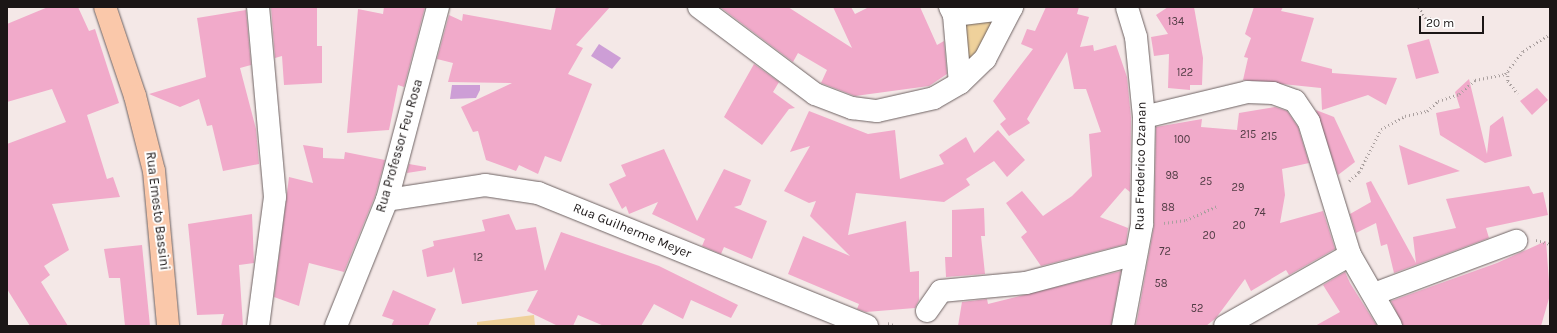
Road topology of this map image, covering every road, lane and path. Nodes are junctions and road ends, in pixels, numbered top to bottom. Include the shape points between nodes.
1 (105, 7) edge
2 (258, 7) edge
3 (438, 7) edge
4 (699, 7) edge
5 (1012, 7) edge
6 (1127, 7) edge
7 (1419, 7) edge
8 (952, 11) edge
9 (1431, 18) dead end
10 (1550, 34) edge
11 (1510, 68) junction
12 (960, 83) junction
13 (1518, 94) dead end
14 (1144, 117) junction
15 (1333, 196) junction
16 (387, 200) junction
17 (1217, 206) dead end
18 (1142, 224) junction
19 (1516, 241) dead end
20 (1136, 254) junction
21 (1350, 255) junction
22 (1374, 294) junction
23 (927, 312) dead end
24 (168, 326) edge
25 (258, 326) edge
26 (336, 326) edge
27 (867, 326) edge
28 (1123, 326) edge
29 (1225, 326) edge
30 (1390, 326) edge

1 - 24 main road, Rua Ernesto Bassini via 135,96 154,171
2 - 25 street via 275,197
3 - 16 street, Rua Professor Feu Rosa
4 - 12 street via 815,94 852,108 878,111 903,106 934,98
5 - 8 street
5 - 12 street via 985,59
6 - 14 street, Rua Frederico Ozanan via 1136,37
7 - 9 path via 1426,19
8 - 12 street
10 - 11 path via 1523,51
11 - 13 path via 1508,81
11 - 15 path via 1506,74 1475,80 1459,94 1438,101 1428,111 1405,116 1381,129 1359,172
14 - 15 street via 1247,92 1273,93 1295,101 1309,122
14 - 18 street, Rua Frederico Ozanan
15 - 21 street
16 - 26 street, Rua Professor Feu Rosa
16 - 27 street, Rua Guilherme Meyer via 486,185 538,193
17 - 18 path via 1186,220
18 - 20 street, Rua Frederico Ozanan
19 - 22 street
20 - 23 street via 1026,284 941,291
20 - 28 street, Rua Frederico Ozanan
21 - 22 street
21 - 29 street
22 - 30 street

